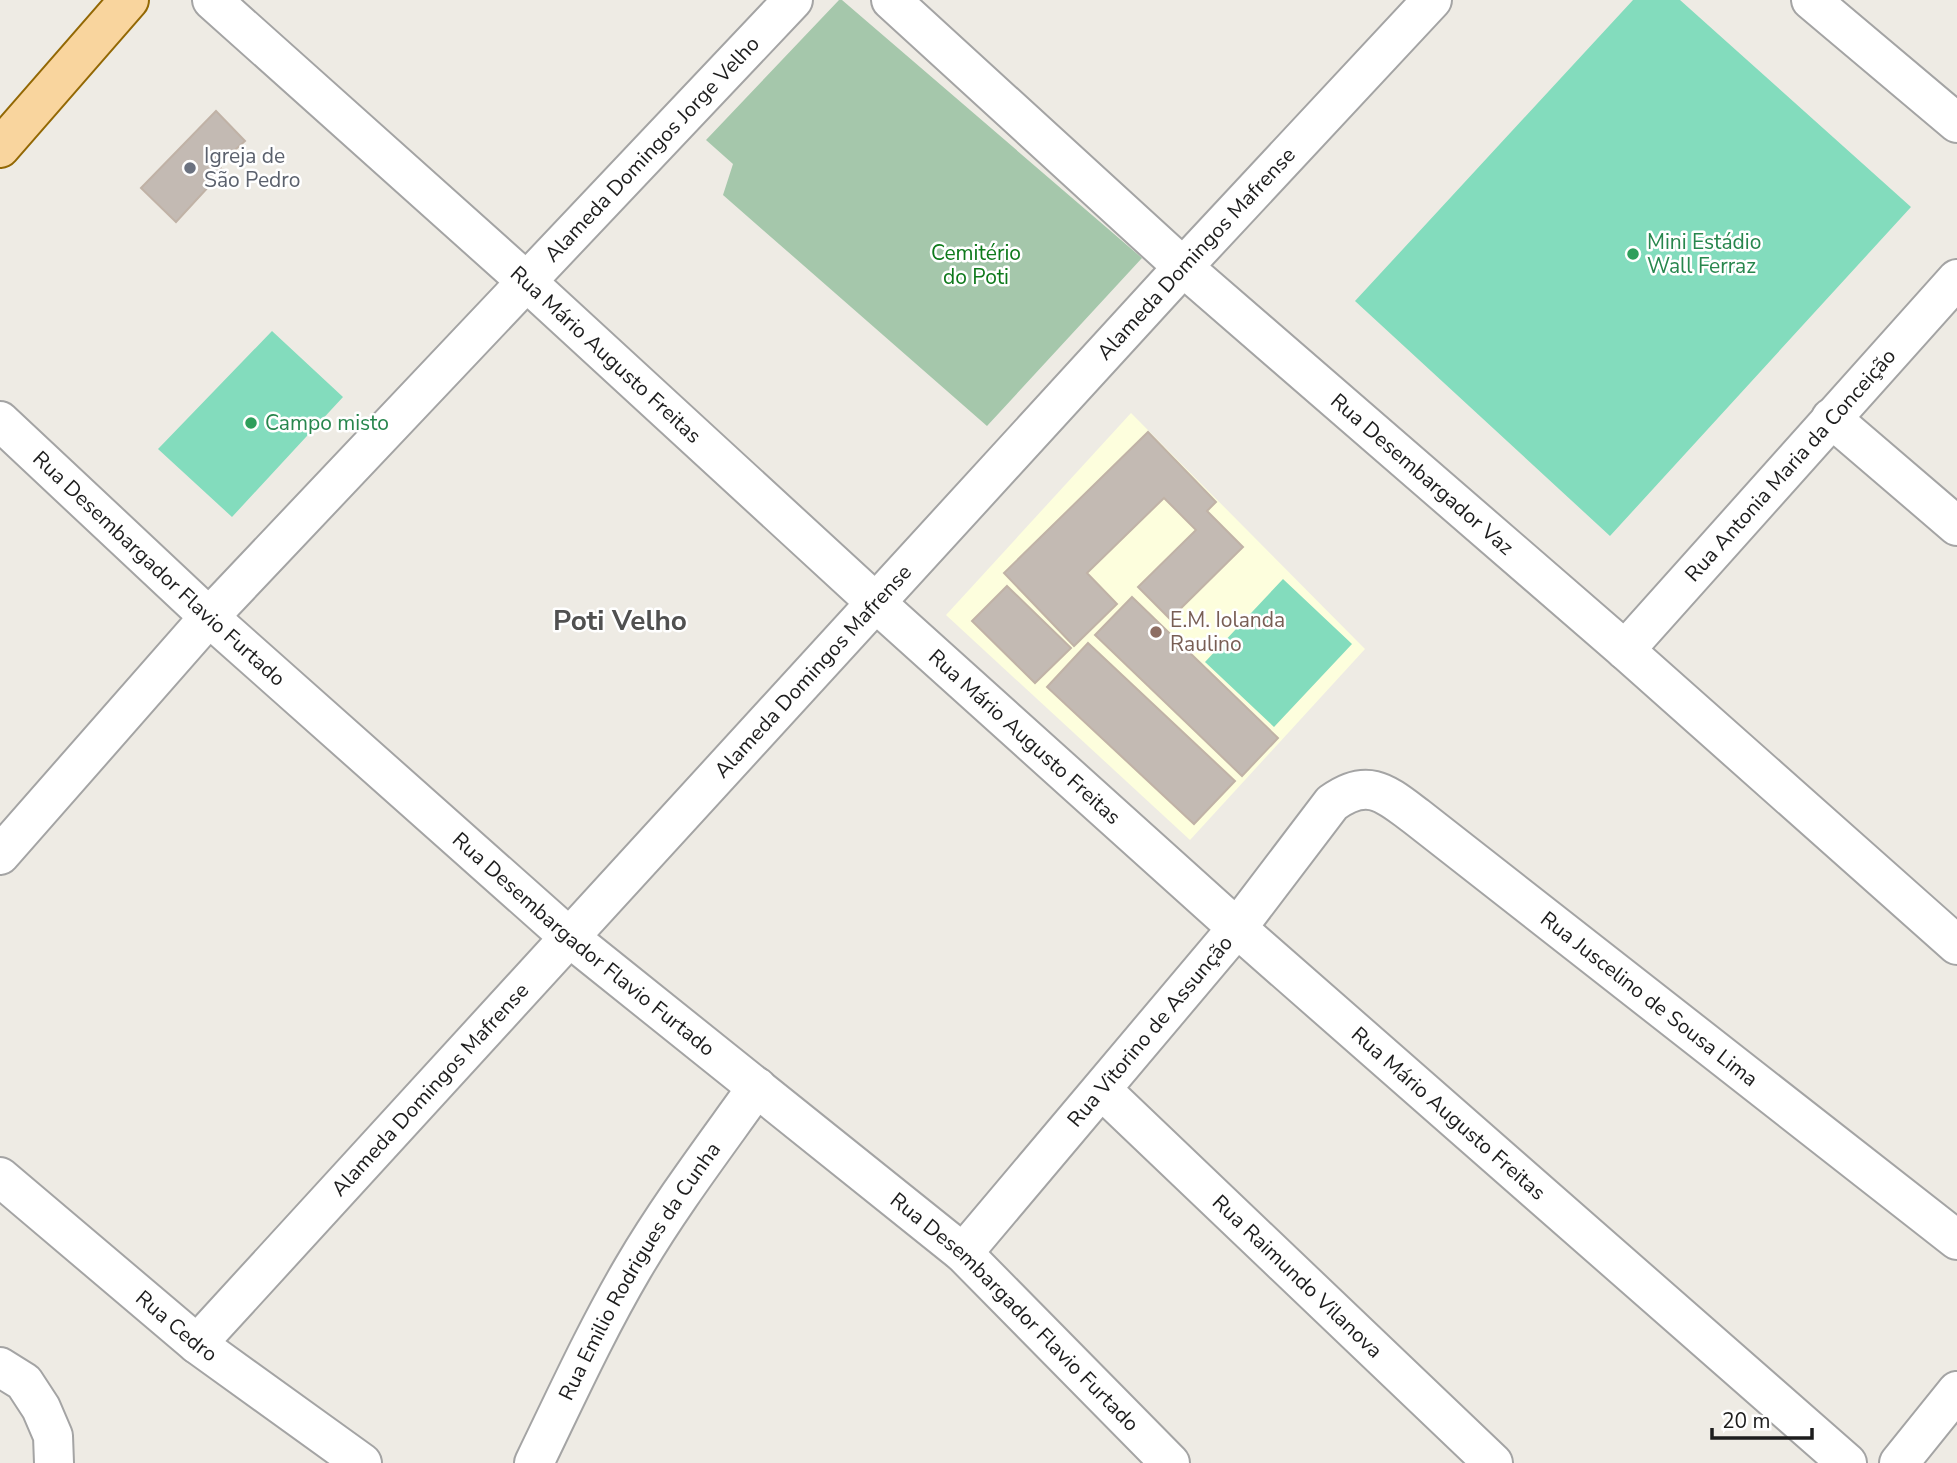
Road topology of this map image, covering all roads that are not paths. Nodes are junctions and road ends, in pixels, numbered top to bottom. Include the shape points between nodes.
1 (129, 0) edge
2 (212, 0) edge
3 (793, 0) edge
4 (891, 0) edge
5 (1432, 0) edge
6 (1811, 0) edge
7 (1957, 123) edge
8 (0, 148) edge
9 (1183, 267) junction
10 (1957, 279) edge
11 (527, 282) junction
12 (1831, 418) junction
13 (0, 421) edge
14 (1957, 526) edge
15 (876, 602) junction
16 (209, 617) junction
17 (1625, 650) junction
18 (1332, 803) joint
19 (0, 855) edge
20 (1237, 928) junction
21 (569, 937) junction
22 (1957, 945) edge
23 (757, 1087) junction
24 (1102, 1090) junction
25 (0, 1177) edge
26 (1957, 1240) edge
27 (964, 1253) junction
28 (197, 1344) junction
29 (0, 1367) edge
30 (1957, 1391) edge
31 (54, 1463) edge
32 (362, 1463) edge
33 (534, 1463) edge
34 (1170, 1463) edge
35 (1493, 1463) edge
36 (1847, 1463) edge
37 (1899, 1463) edge

1 - 8 main road
2 - 11 street, Rua Mário Augusto Freitas
3 - 11 street, Alameda Domingos Jorge Velho
4 - 9 street, Rua Desembargador Vaz
5 - 9 street, Alameda Domingos Mafrense
6 - 7 street
9 - 15 street, Alameda Domingos Mafrense
9 - 17 street, Rua Desembargador Vaz
10 - 12 street, Rua Antonia Maria da Conceição
11 - 15 street, Rua Mário Augusto Freitas
11 - 16 street, Alameda Domingos Jorge Velho
12 - 14 street
12 - 17 street, Rua Antonia Maria da Conceição
13 - 16 street, Rua Desembargador Flavio Furtado
15 - 20 street, Rua Mário Augusto Freitas
15 - 21 street, Alameda Domingos Mafrense
16 - 19 street, Alameda Domingos Jorge Velho
16 - 21 street, Rua Desembargador Flavio Furtado
17 - 22 street, Rua Desembargador Vaz
18 - 20 street, Rua Vitorino de Assunção
18 - 26 street, Rua Juscelino de Sousa Lima via 1348,791 1361,789 1394,800
20 - 24 street, Rua Vitorino de Assunção
20 - 36 street, Rua Mário Augusto Freitas
21 - 23 street, Rua Desembargador Flavio Furtado
21 - 28 street, Alameda Domingos Mafrense
23 - 27 street, Rua Desembargador Flavio Furtado
23 - 33 street, Rua Emilio Rodrigues da Cunha via 633,1267
24 - 27 street, Rua Vitorino de Assunção
24 - 35 street, Rua Raimundo Vilanova
25 - 28 street, Rua Cedro
27 - 34 street, Rua Desembargador Flavio Furtado
28 - 32 street, Rua Cedro
29 - 31 street via 24,1382 41,1408 53,1436
30 - 37 street

